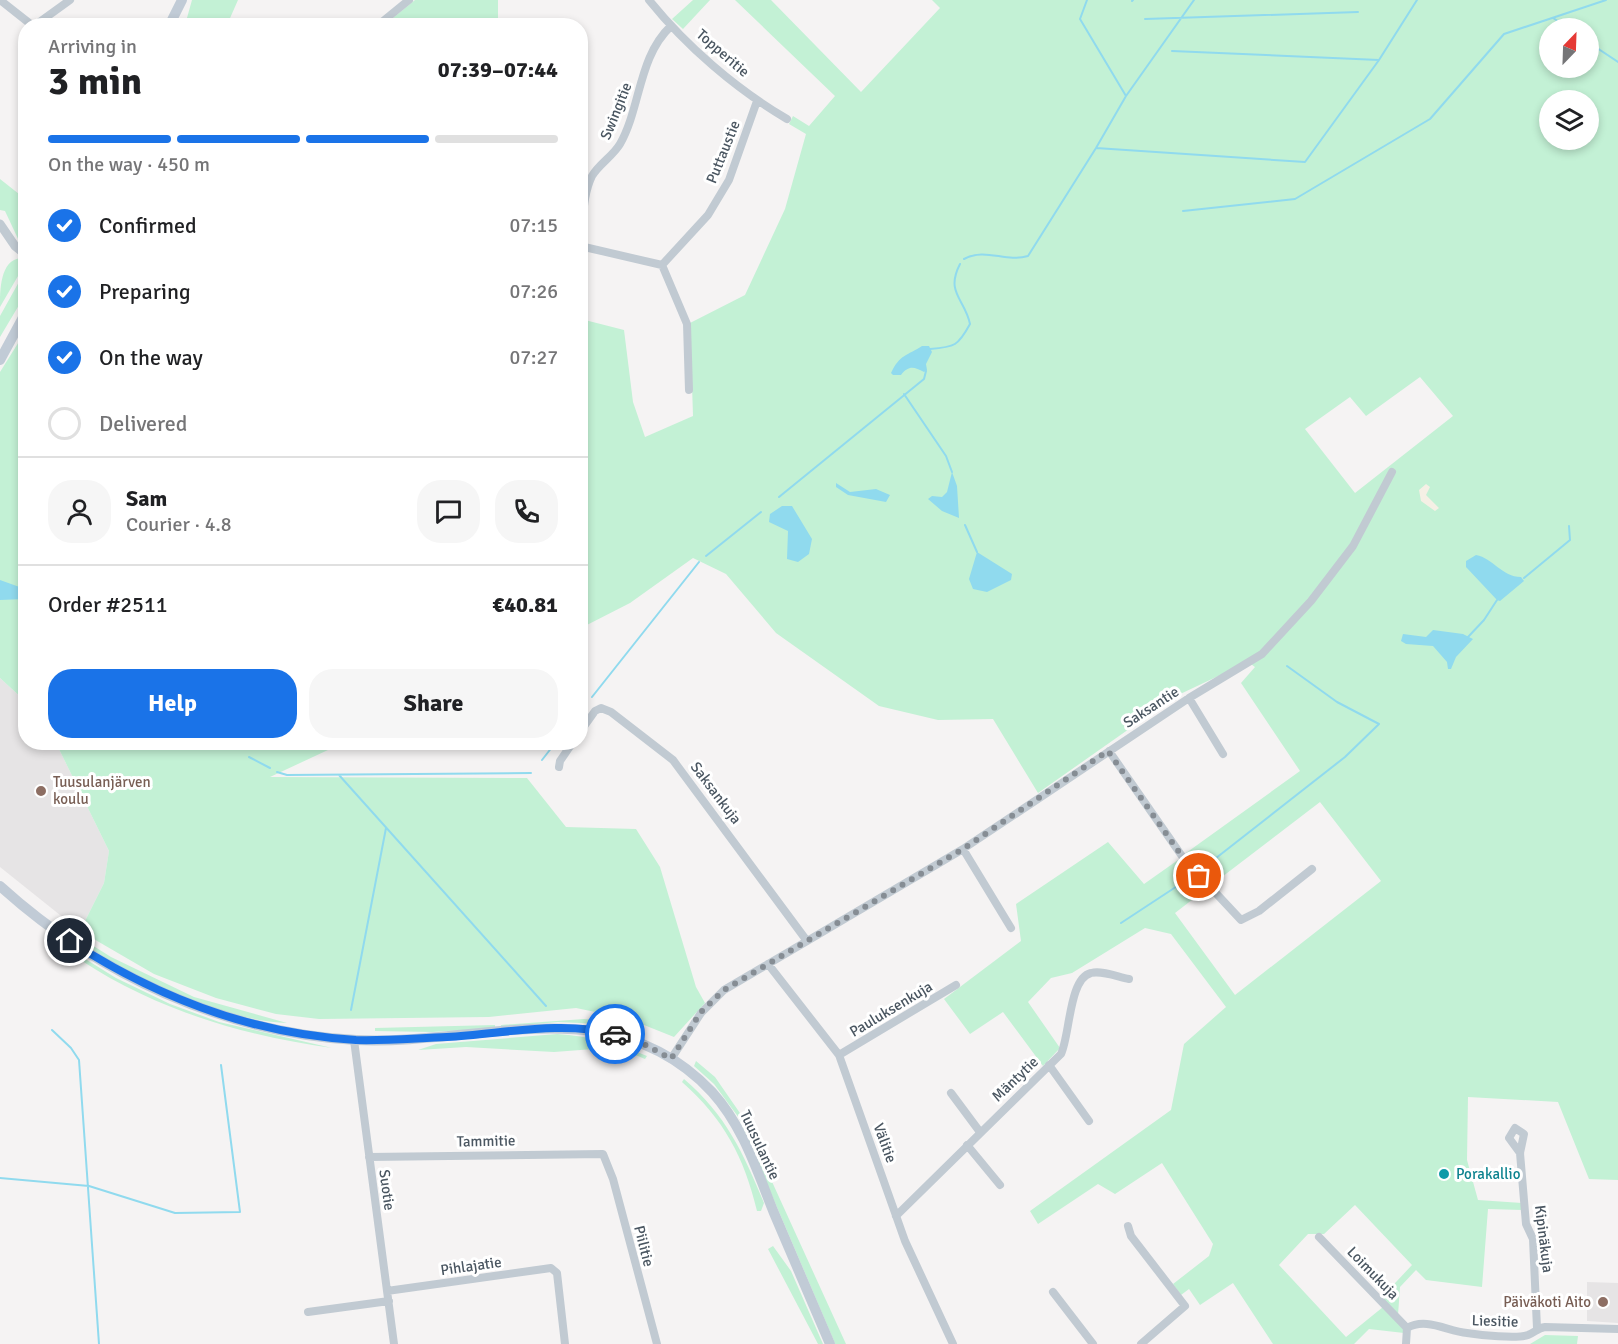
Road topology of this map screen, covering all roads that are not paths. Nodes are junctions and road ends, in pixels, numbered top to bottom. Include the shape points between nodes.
1 (0, 0) edge
2 (70, 0) edge
3 (182, 0) edge
4 (409, 0) edge
5 (649, 0) edge
6 (24, 18) edge
7 (45, 18) edge
8 (173, 18) edge
9 (387, 18) edge
10 (671, 26) junction
11 (757, 101) junction
12 (787, 119) dead end
13 (588, 189) edge
14 (0, 224) edge
15 (18, 248) edge
16 (588, 248) edge
17 (662, 265) junction
18 (18, 327) edge
19 (0, 360) edge
20 (689, 390) dead end
21 (1392, 472) dead end
22 (1189, 698) junction
23 (588, 721) edge
24 (568, 750) edge
25 (1108, 751) junction
26 (1223, 754) dead end
27 (560, 767) dead end
28 (963, 849) junction
29 (1312, 869) dead end
30 (0, 888) edge
31 (1011, 928) dead end
32 (807, 941) junction
33 (768, 964) junction
34 (1129, 979) dead end
35 (957, 985) dead end
36 (354, 1040) junction
37 (839, 1055) junction
38 (671, 1059) junction
39 (1049, 1065) junction
40 (951, 1093) dead end
41 (1089, 1121) dead end
42 (980, 1132) junction
43 (967, 1145) junction
44 (1520, 1153) dead end
45 (603, 1154) joint
46 (369, 1157) junction
47 (1000, 1185) dead end
48 (896, 1216) junction
49 (1128, 1226) dead end
50 (1319, 1237) dead end
51 (387, 1291) junction
52 (1053, 1292) dead end
53 (1193, 1299) dead end
54 (389, 1301) junction
55 (1185, 1306) junction
56 (308, 1312) dead end
57 (1407, 1328) junction
58 (1537, 1328) junction
59 (1618, 1329) edge
60 (394, 1344) edge
61 (565, 1344) edge
62 (657, 1344) edge
63 (830, 1344) edge
64 (953, 1344) edge
65 (1092, 1344) edge
66 (1140, 1344) edge
67 (1406, 1344) edge

1 - 6 street
2 - 7 street
3 - 8 main road
4 - 9 street
5 - 10 street, Topperitie
10 - 11 street, Topperitie
10 - 13 street, Swingitie via 651,54 620,145 592,176
11 - 12 street, Topperitie
11 - 17 street, Puttaustie via 729,180 708,215
14 - 15 street
16 - 17 street
17 - 20 street via 687,324
18 - 19 main road
21 - 22 street, Saksantie via 1353,546 1311,601 1262,654
22 - 25 street, Saksantie
22 - 26 street
23 - 32 street, Saksankuja via 601,708 610,712 673,760
24 - 27 street
25 - 28 street, Saksantie
25 - 29 street via 1184,859 1241,920
28 - 31 street
28 - 32 street, Saksantie
30 - 36 main road, Tuusulantie via 104,963 182,1001 267,1027
32 - 33 street, Saksantie
33 - 37 street, Välitie
33 - 38 street, Saksantie via 710,1002
34 - 39 street, Mäntytie via 1092,972 1084,977 1077,985 1067,1041
35 - 37 street, Pauluksenkuja
36 - 38 main road, Tuusulantie via 580,1028 628,1038
36 - 46 street, Suotie
37 - 48 street, Välitie
38 - 63 main road, Tuusulantie via 700,1081 733,1119
39 - 41 street
39 - 42 street, Mäntytie
40 - 42 street
42 - 43 street, Mäntytie
43 - 47 street
43 - 48 street, Mäntytie
44 - 58 street, Kipinäkuja via 1526,1224 1533,1239
45 - 46 street, Tammitie
45 - 62 street, Piilitie
46 - 51 street, Suotie
48 - 64 street, Välitie
49 - 55 street via 1131,1236
50 - 57 street, Loimukuja
51 - 54 street, Suotie
51 - 61 street, Pihlajatie via 551,1269 557,1273
52 - 65 street
53 - 55 street
54 - 56 street
54 - 60 street, Suotie
55 - 66 street
57 - 58 street, Liesitie via 1413,1324 1440,1325 1464,1333 1527,1335
57 - 67 street
58 - 59 street, Liesitie

